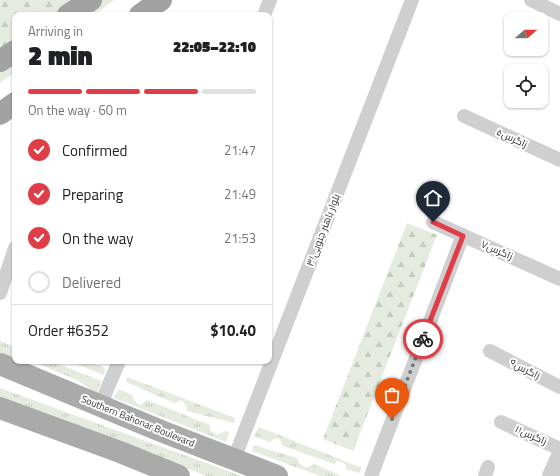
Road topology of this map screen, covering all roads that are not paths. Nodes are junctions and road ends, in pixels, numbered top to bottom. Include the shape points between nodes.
1 (91, 0) edge
2 (161, 0) edge
3 (270, 0) edge
4 (412, 0) edge
5 (531, 0) edge
6 (73, 12) edge
7 (144, 12) edge
8 (265, 12) edge
9 (560, 14) edge
10 (12, 53) edge
11 (0, 61) edge
12 (12, 105) edge
13 (0, 114) edge
14 (464, 116) dead end
15 (560, 160) edge
16 (433, 222) dead end
17 (463, 236) junction
18 (12, 257) edge
19 (560, 279) edge
20 (0, 293) edge
21 (490, 352) dead end
22 (272, 361) edge
23 (0, 364) edge
24 (118, 364) edge
25 (271, 364) edge
26 (0, 379) edge
27 (560, 387) edge
28 (100, 406) junction
29 (0, 408) edge
30 (0, 422) edge
31 (501, 422) dead end
32 (560, 449) edge
33 (560, 456) edge
34 (234, 459) junction
35 (274, 475) edge
36 (154, 476) edge
37 (179, 476) edge
38 (371, 476) edge
39 (551, 476) edge

1 - 6 highway
2 - 7 highway
3 - 8 street
4 - 22 street, بلوار باهنر جنوبی۳۱
5 - 9 street
10 - 11 highway
12 - 13 highway
14 - 15 street, زاگرس۵
16 - 17 street, زاگرس۷
17 - 19 street, زاگرس۷
17 - 38 street
18 - 20 street
21 - 27 street, ۹زاگرس
23 - 28 main road, Southern Bahonar Boulevard
24 - 28 street
25 - 34 street, بلوار باهنر جنوبی۳۱
26 - 35 main road via 111,422
28 - 34 main road, Southern Bahonar Boulevard
29 - 37 main road
30 - 36 main road
31 - 32 street, زاگرس۱۱
33 - 39 street
34 - 35 main road, Southern Bahonar Boulevard

